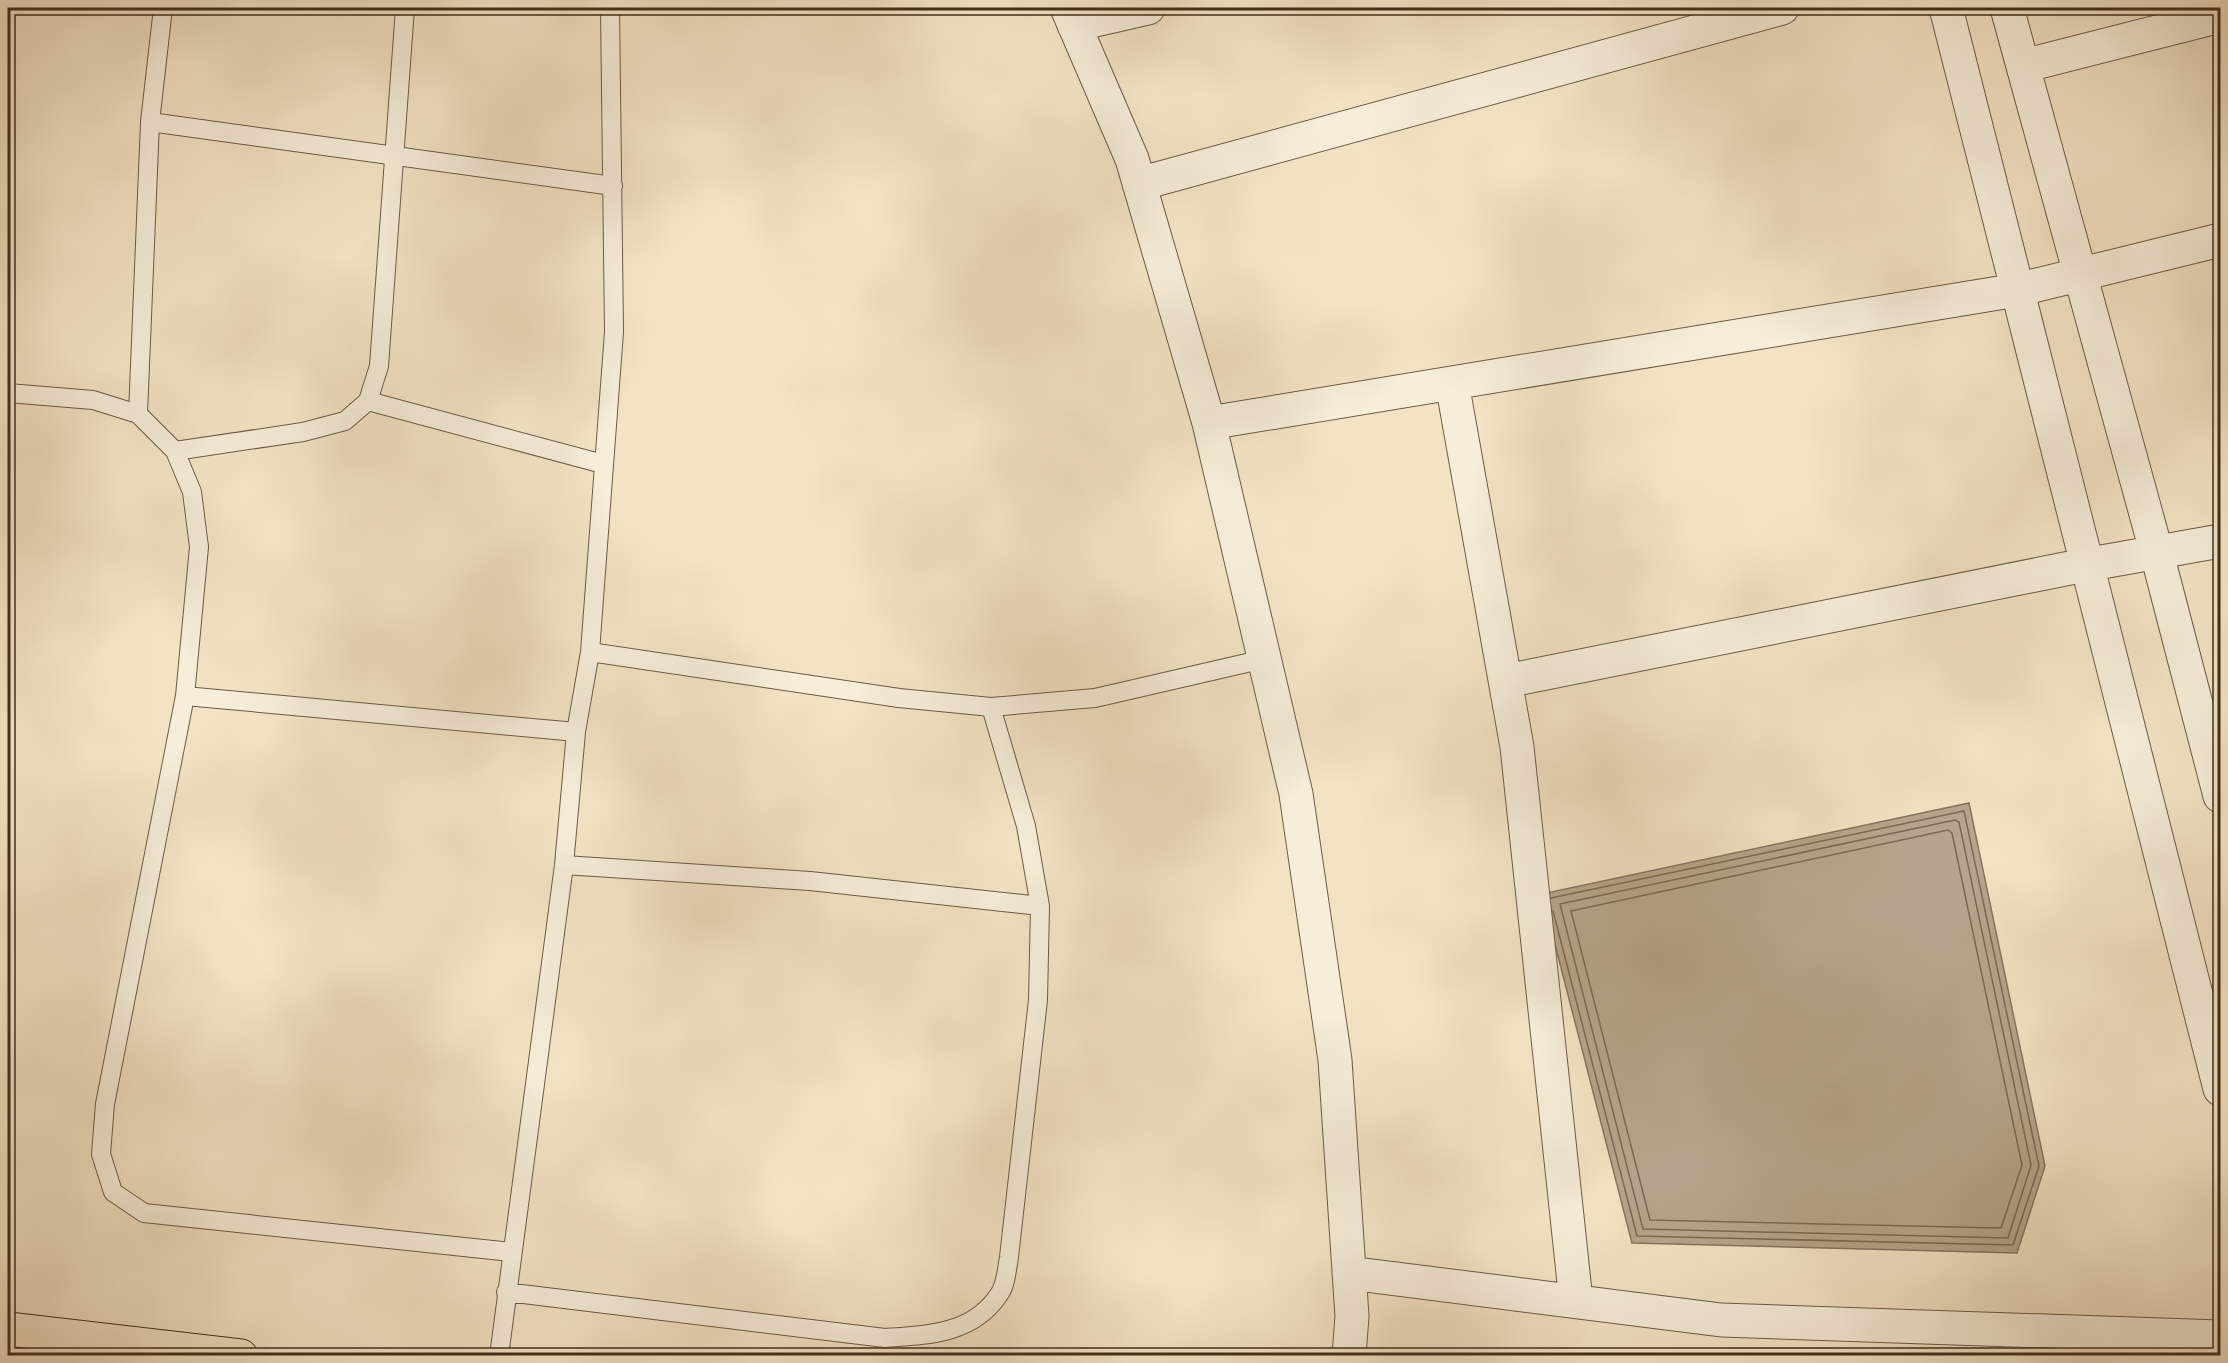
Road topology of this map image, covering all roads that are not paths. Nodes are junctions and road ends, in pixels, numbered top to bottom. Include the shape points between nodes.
1 (163, 8) edge
2 (405, 8) edge
3 (610, 8) edge
4 (1148, 8) edge
5 (1782, 8) edge
6 (1946, 8) edge
7 (2007, 8) edge
8 (1071, 16) edge
9 (2220, 16) edge
10 (2023, 66) junction
11 (150, 122) junction
12 (393, 156) junction
13 (1139, 184) junction
14 (613, 186) junction
15 (2220, 240) edge
16 (2080, 274) junction
17 (2017, 290) junction
18 (1452, 383) junction
19 (8, 393) edge
20 (368, 401) junction
21 (138, 414) junction
22 (1209, 423) junction
23 (175, 451) junction
24 (603, 464) junction
25 (2220, 541) edge
26 (2157, 554) junction
27 (2085, 564) junction
28 (590, 652) junction
29 (1264, 659) junction
30 (1506, 681) junction
31 (185, 696) junction
32 (992, 707) junction
33 (576, 732) junction
34 (2220, 796) edge
35 (564, 865) junction
36 (1040, 906) junction
37 (2220, 1089) edge
38 (511, 1252) junction
39 (1349, 1273) junction
40 (506, 1292) junction
41 (1576, 1301) junction
42 (8, 1329) edge
43 (2220, 1337) edge
44 (241, 1356) edge
45 (499, 1356) edge
46 (1349, 1356) edge

1 - 11 lane
2 - 12 lane
3 - 14 lane
4 - 8 street
5 - 13 street
6 - 17 street
7 - 10 street
8 - 13 street
9 - 10 street
10 - 16 street
11 - 12 lane
11 - 21 lane
12 - 14 lane
12 - 20 lane via 379,366
13 - 22 street
14 - 24 lane via 614,332
15 - 16 street
16 - 17 street
16 - 26 street
17 - 18 street
17 - 27 street
18 - 22 street
18 - 30 street
19 - 21 lane via 93,400
20 - 23 lane via 345,421
20 - 24 lane
21 - 23 lane
22 - 29 street
23 - 31 lane via 192,492 199,548
24 - 28 lane
25 - 26 street
26 - 27 street
26 - 34 street
27 - 30 street
27 - 37 street
28 - 32 lane via 899,698
28 - 33 lane
29 - 32 lane via 1095,699
29 - 39 street via 1296,794 1335,1060
30 - 41 street via 1517,747
31 - 33 lane
31 - 38 lane via 105,1104 101,1154 113,1192 144,1213
32 - 36 lane via 1026,826
33 - 35 lane
35 - 36 lane via 810,880
35 - 38 lane
36 - 40 lane via 1038,1000 1009,1257 1001,1292 974,1321 936,1335 885,1338
38 - 40 lane
39 - 41 street
39 - 46 street
40 - 45 lane
41 - 43 street via 1721,1320
42 - 44 main road

